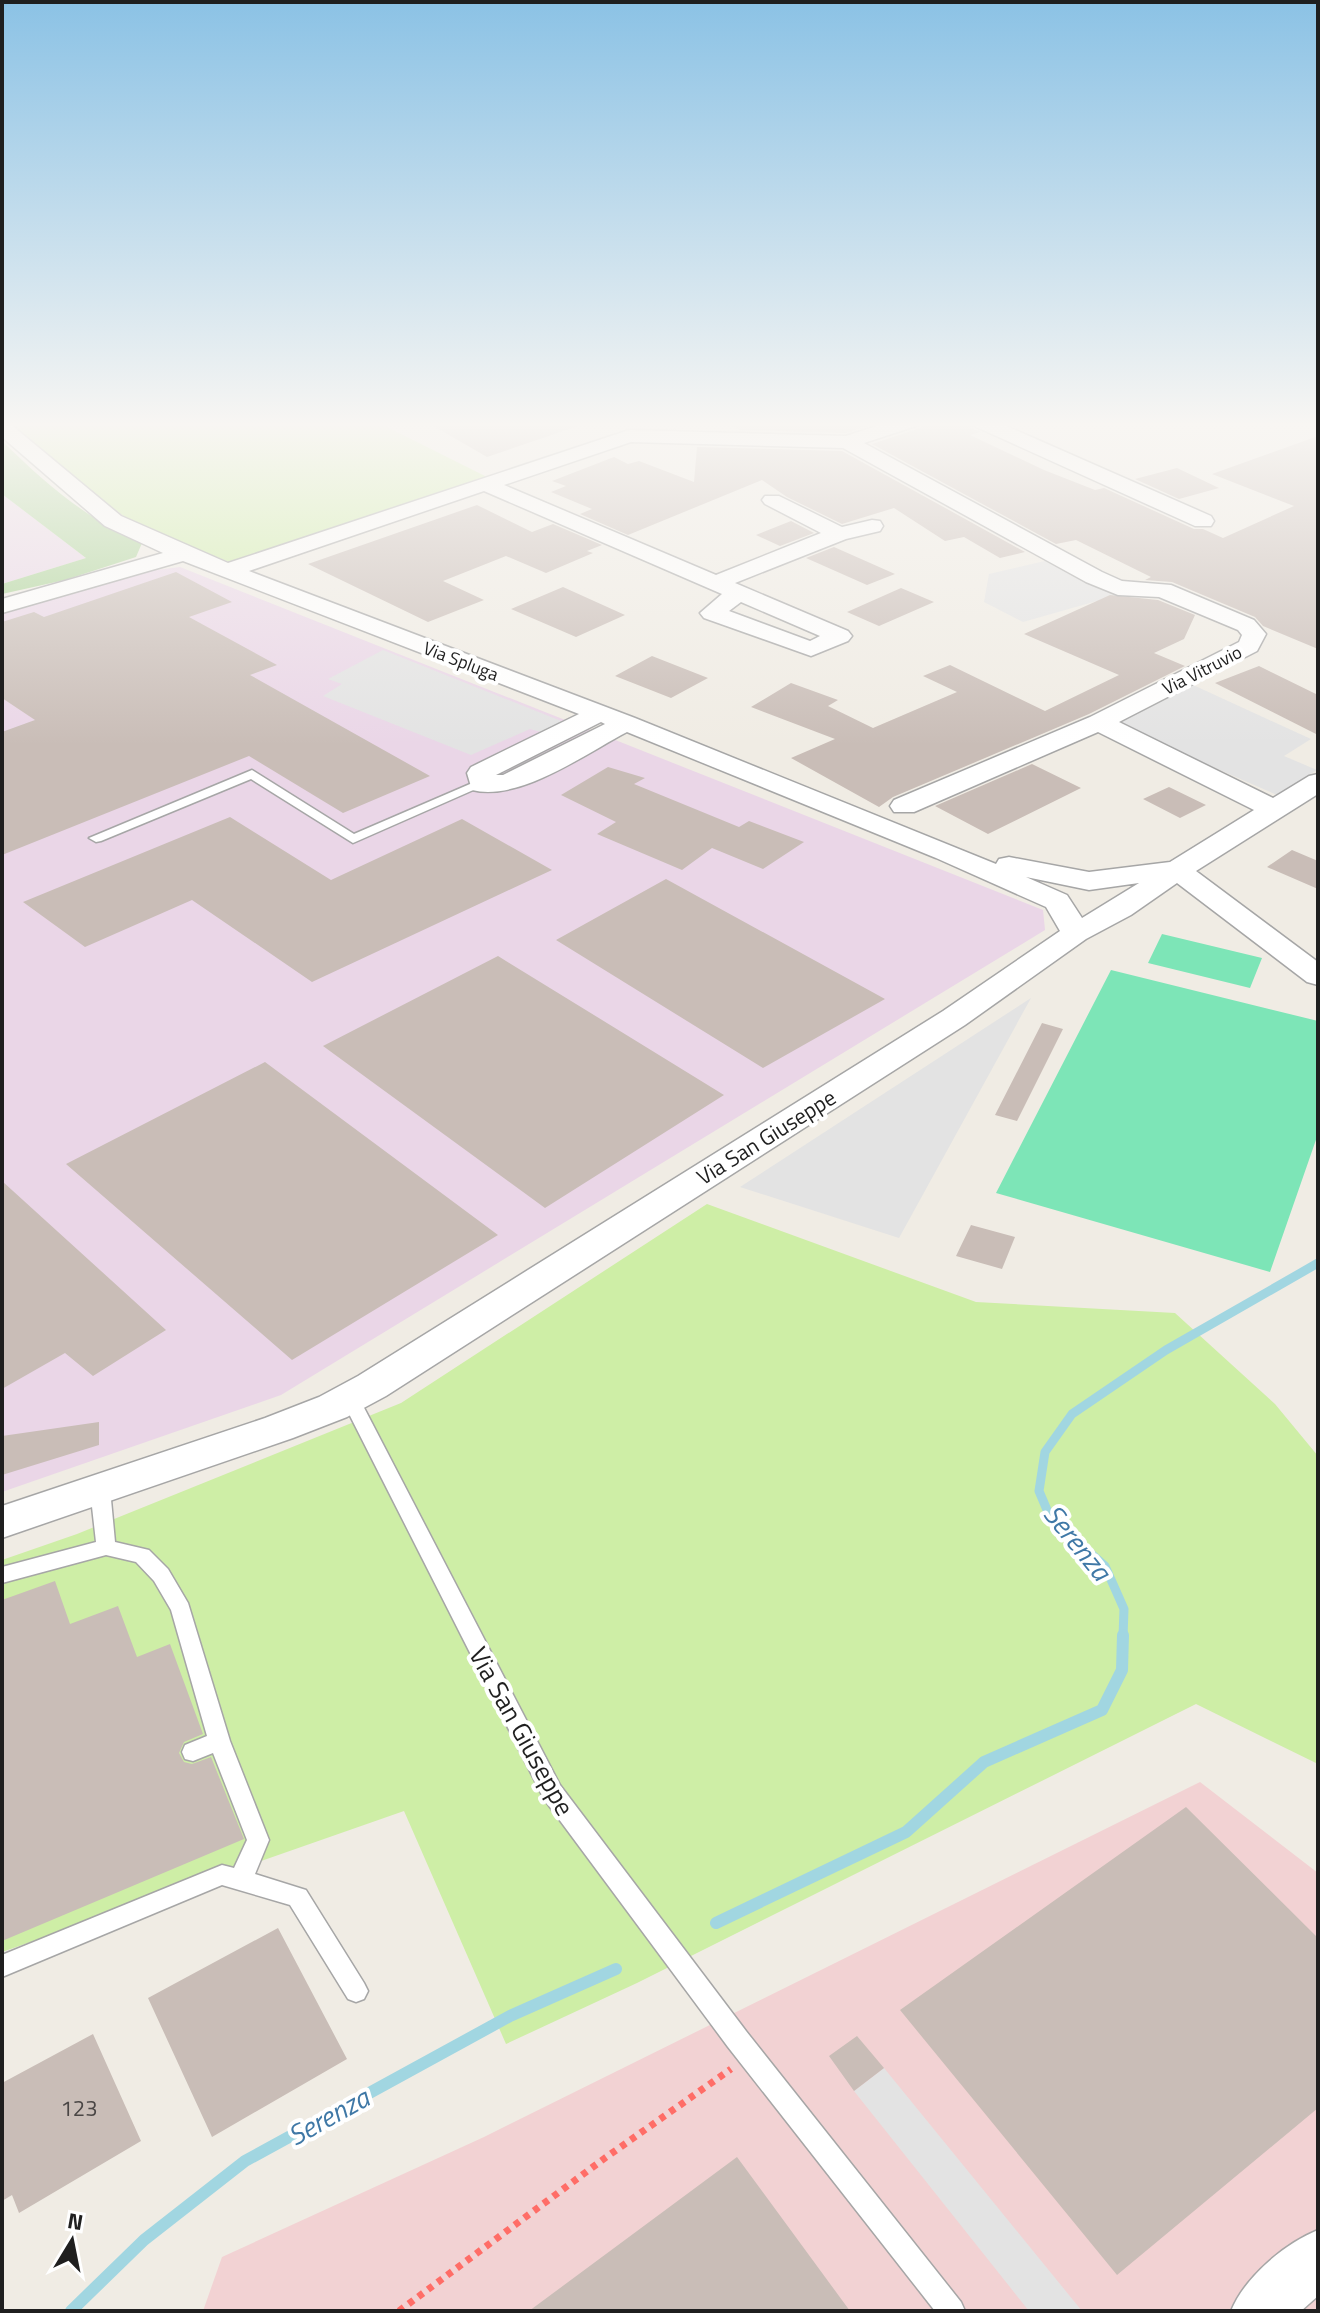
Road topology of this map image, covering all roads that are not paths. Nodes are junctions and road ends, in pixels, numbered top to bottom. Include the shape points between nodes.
1 (130, 529) edge
2 (357, 529) edge
3 (589, 529) edge
4 (829, 529) edge
5 (860, 529) edge
6 (1006, 529) edge
7 (839, 534) junction
8 (184, 554) junction
9 (227, 571) junction
10 (715, 583) junction
11 (738, 593) dead end
12 (2, 606) edge
13 (600, 713) junction
14 (1099, 722) junction
15 (626, 723) junction
16 (1318, 782) edge
17 (481, 784) junction
18 (904, 806) dead end
19 (1275, 810) junction
20 (96, 838) dead end
21 (946, 852) junction
22 (1177, 870) junction
23 (1089, 881) junction
24 (1121, 909) junction
25 (1076, 933) junction
26 (1318, 976) edge
27 (350, 1398) junction
28 (100, 1489) junction
29 (2, 1522) edge
30 (106, 1547) junction
31 (2, 1575) edge
32 (219, 1741) junction
33 (193, 1752) dead end
34 (241, 1879) junction
35 (2, 1966) edge
36 (356, 1991) dead end
37 (1318, 2258) edge
38 (952, 2311) edge
39 (1259, 2311) edge

1 - 8 street, Via Spluga
2 - 9 street
3 - 10 street
4 - 7 street
5 - 7 street
6 - 14 street, Via Vitruvio via 1118,588 1163,590 1246,625 1254,634 1249,646
7 - 10 street
8 - 9 street, Via Spluga
8 - 12 street
9 - 13 street, Via Spluga
10 - 11 street
13 - 15 street, Via Spluga
13 - 17 street via 480,773
14 - 18 street, Via Vitruvio
14 - 19 street
15 - 17 street via 508,783
15 - 21 street, Via Spluga
16 - 19 street, Via San Giuseppe
17 - 20 lane via 353,839 252,774
19 - 22 street, Via San Giuseppe
21 - 23 street, Via Spluga
21 - 25 street, Via Spluga via 1057,901
22 - 23 street, Via Spluga
22 - 24 street, Via San Giuseppe
22 - 26 street
23 - 24 street, Via Spluga
24 - 25 street, Via San Giuseppe
25 - 27 street, Via San Giuseppe via 954,1018
27 - 28 street, Via San Giuseppe
27 - 38 lane, Via San Giuseppe via 540,1774 570,1820
28 - 29 street, Via San Giuseppe
28 - 30 lane
30 - 31 lane
30 - 32 lane via 142,1556 161,1575 181,1609
32 - 33 lane
32 - 34 lane via 258,1840
34 - 35 lane via 222,1875
34 - 36 lane via 298,1897
37 - 39 street

